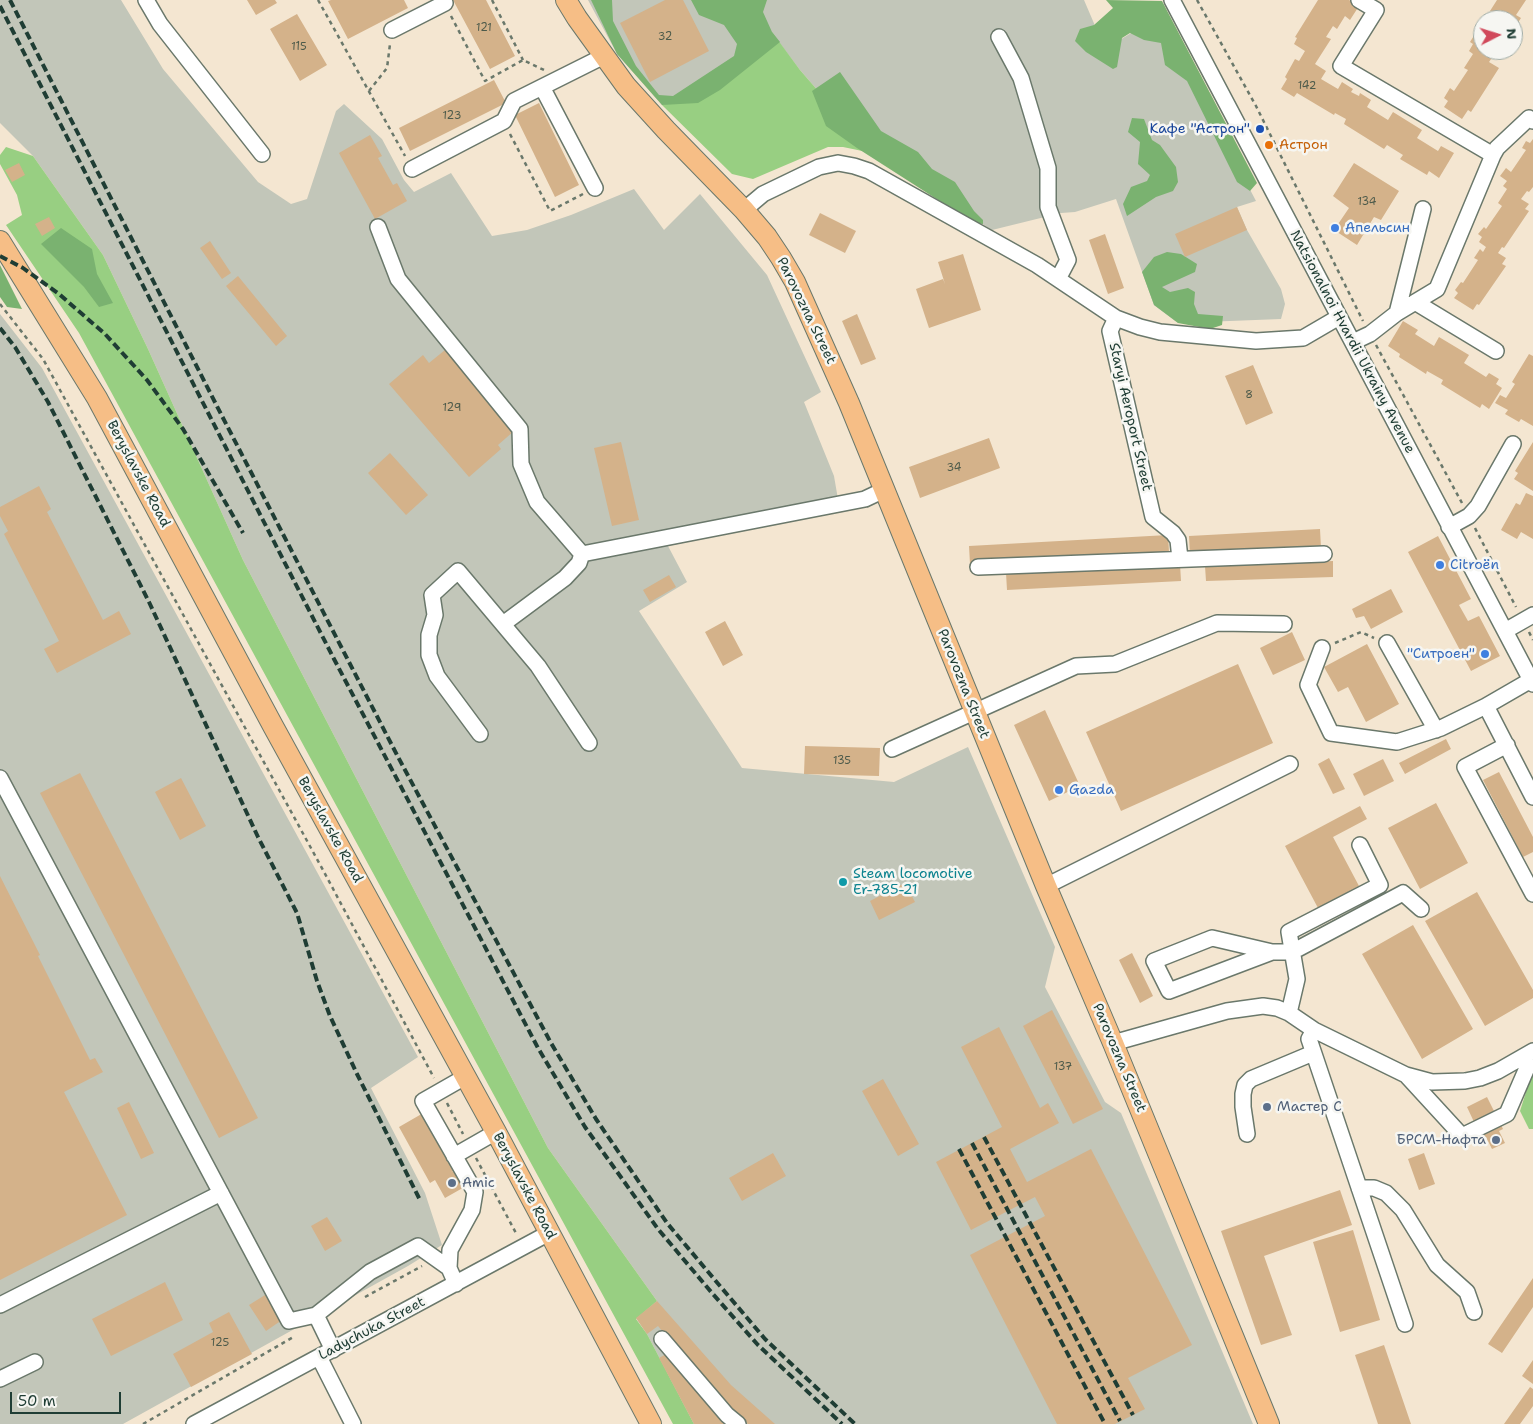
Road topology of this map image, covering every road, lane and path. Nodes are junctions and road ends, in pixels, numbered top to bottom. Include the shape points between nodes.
1 (146, 0) edge
2 (318, 0) edge
3 (492, 0) edge
4 (566, 0) edge
5 (1172, 0) edge
6 (1359, 0) edge
7 (444, 2) edge
8 (392, 30) joint
9 (999, 37) dead end
10 (604, 56) junction
11 (523, 60) junction
12 (548, 84) junction
13 (369, 91) junction
14 (504, 121) junction
15 (1533, 121) edge
16 (262, 154) dead end
17 (1493, 155) junction
18 (412, 169) joint
19 (595, 188) joint
20 (1423, 209) dead end
21 (744, 210) junction
22 (378, 227) dead end
23 (0, 241) edge
24 (1058, 279) junction
25 (1415, 302) junction
26 (0, 304) edge
27 (1397, 313) junction
28 (1339, 317) junction
29 (1116, 318) junction
30 (1353, 342) junction
31 (1496, 351) dead end
32 (1513, 444) dead end
33 (884, 490) junction
34 (1449, 527) junction
35 (582, 554) junction
36 (1324, 554) dead end
37 (1180, 559) junction
38 (978, 568) dead end
39 (1533, 615) edge
40 (503, 624) junction
41 (1284, 624) dead end
42 (1505, 631) junction
43 (1387, 643) joint
44 (1322, 648) joint
45 (1532, 682) edge
46 (1486, 706) junction
47 (974, 711) junction
48 (1436, 730) junction
49 (480, 734) dead end
50 (589, 743) dead end
51 (1507, 745) junction
52 (892, 749) dead end
53 (1290, 764) dead end
54 (0, 778) edge
55 (1533, 797) edge
56 (1360, 845) dead end
57 (1046, 886) junction
58 (1533, 894) edge
59 (1421, 909) dead end
60 (1272, 952) junction
61 (1292, 952) junction
62 (1289, 1013) junction
63 (1314, 1030) junction
64 (1113, 1043) junction
65 (1533, 1052) edge
66 (1314, 1053) junction
67 (1406, 1075) junction
68 (465, 1077) junction
69 (440, 1091) junction
70 (496, 1132) junction
71 (1247, 1134) dead end
72 (470, 1147) junction
73 (454, 1156) junction
74 (1359, 1188) junction
75 (220, 1193) junction
76 (549, 1233) junction
77 (524, 1247) junction
78 (449, 1268) junction
79 (456, 1284) junction
80 (0, 1305) edge
81 (1474, 1312) dead end
82 (316, 1315) junction
83 (1405, 1324) dead end
84 (662, 1339) dead end
85 (333, 1350) junction
86 (319, 1357) junction
87 (35, 1362) dead end
88 (0, 1379) edge
89 (194, 1424) edge
90 (353, 1424) edge
91 (651, 1424) edge
92 (738, 1424) edge
93 (1269, 1424) edge

1 - 16 street via 160,24
2 - 13 path
3 - 11 path
4 - 10 main road, Parovozna Street
5 - 28 street, Natsionalnoi Hvardii Ukrainy Avenue
6 - 17 street via 1376,10 1341,66
7 - 8 street
7 - 11 path via 485,81
8 - 13 path via 386,68
9 - 24 street via 1021,78 1048,168 1048,207 1068,260
10 - 12 street
10 - 21 main road, Parovozna Street via 666,130
11 - 12 path via 547,71
12 - 14 street via 514,101
12 - 19 street
13 - 18 path
14 - 18 street
14 - 19 path via 550,211
15 - 17 street via 1529,118
17 - 25 street via 1437,290
20 - 27 street
21 - 24 street via 763,194 819,167 838,163 854,166
21 - 33 main road, Parovozna Street via 772,244 795,282
22 - 35 street via 398,279 520,429 521,464 537,502
23 - 68 main road, Beryslavske Road via 97,398
24 - 29 street
25 - 27 street
25 - 31 street
26 - 69 path via 43,359 323,870
27 - 30 street via 1370,334
28 - 29 street via 1303,338 1256,341 1160,332
28 - 30 street, Natsionalnoi Hvardii Ukrainy Avenue
29 - 37 street, Staryi Aeroport Street via 1110,331 1153,517 1178,540
30 - 34 street, Natsionalnoi Hvardii Ukrainy Avenue
32 - 34 street via 1478,506 1469,516
33 - 35 street via 865,499
33 - 47 main road, Parovozna Street
34 - 42 street, Natsionalnoi Hvardii Ukrainy Avenue
35 - 40 street via 579,563 565,578
36 - 37 street
37 - 38 street
39 - 42 street
40 - 49 street via 458,571 432,595 435,615 429,635 429,655 437,676
40 - 50 street via 538,666
41 - 47 street via 1217,623 1115,664 1076,666
42 - 45 street, Natsionalnoi Hvardii Ukrainy Avenue
43 - 44 path via 1361,632
43 - 48 street
44 - 48 street via 1308,685 1331,733 1397,742
45 - 46 street
46 - 48 street
46 - 51 street
47 - 52 street
47 - 57 main road, Parovozna Street
51 - 55 street
51 - 58 street via 1465,768
53 - 57 street
54 - 75 street
56 - 61 street via 1380,885 1289,932
57 - 64 main road, Parovozna Street
59 - 61 street via 1403,893
60 - 60 street via 1212,938 1154,961 1169,991
60 - 61 street
61 - 62 street via 1297,979
62 - 63 street
62 - 64 street via 1264,1006 1227,1011
63 - 66 street via 1309,1039
63 - 67 street
64 - 93 main road, Parovozna Street
65 - 67 street via 1498,1071 1465,1081 1432,1082
65 - 67 street via 1507,1114 1462,1136
66 - 71 street via 1251,1079 1245,1085 1243,1107
66 - 74 street
68 - 69 street
68 - 70 main road, Beryslavske Road
69 - 72 path
69 - 73 street via 423,1101
70 - 72 street
70 - 76 main road, Beryslavske Road
72 - 73 street
72 - 77 path
73 - 78 street via 475,1192 472,1210 450,1250
74 - 81 street via 1374,1188 1386,1193 1403,1210 1437,1265 1467,1292
74 - 83 street
75 - 80 street
75 - 82 street via 289,1321
76 - 77 street, Ladychuka Street
76 - 91 main road, Beryslavske Road
77 - 79 street, Ladychuka Street
78 - 79 street
78 - 82 street via 418,1246 370,1272
79 - 85 street, Ladychuka Street
82 - 85 street
84 - 92 street
85 - 86 street, Ladychuka Street
86 - 89 street, Ladychuka Street
86 - 90 street
87 - 88 street

